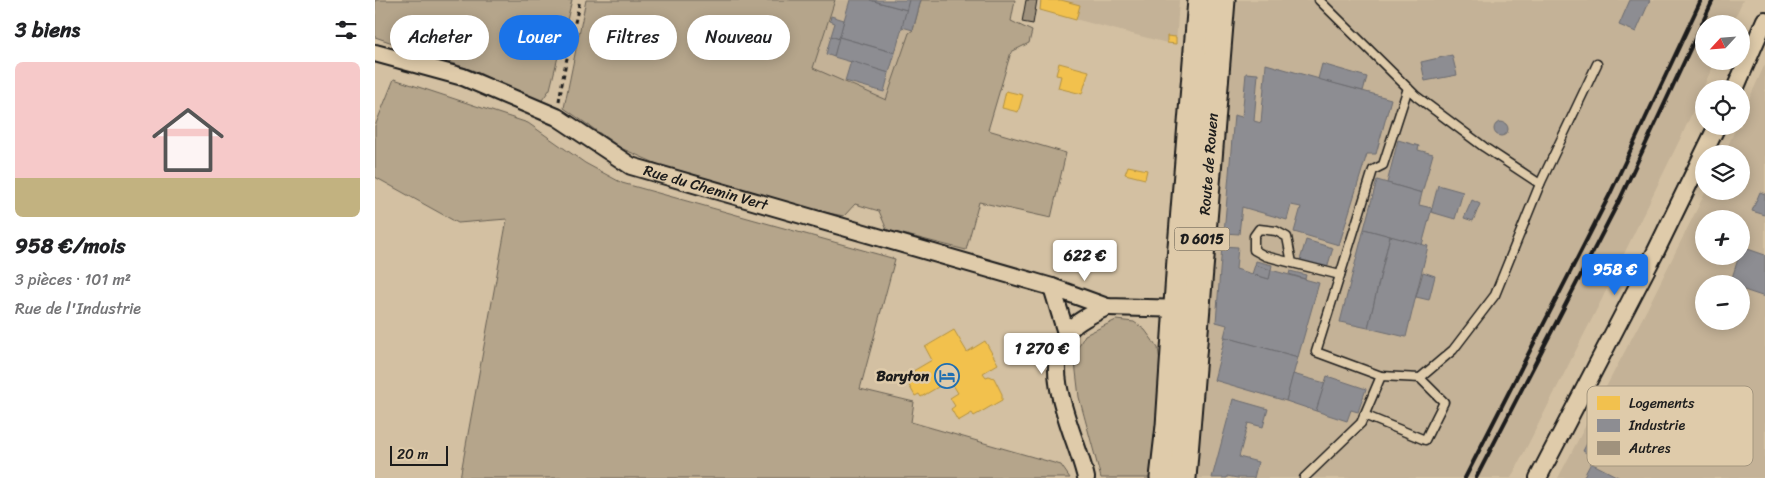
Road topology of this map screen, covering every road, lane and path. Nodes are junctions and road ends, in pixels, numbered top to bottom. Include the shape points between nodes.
1 (579, 0) edge
2 (1201, 0) edge
3 (1222, 0) edge
4 (1319, 0) edge
5 (1765, 20) edge
6 (375, 53) edge
7 (1597, 64) dead end
8 (1739, 80) edge
9 (1408, 88) junction
10 (1202, 113) junction
11 (557, 117) junction
12 (1713, 135) edge
13 (1540, 184) junction
14 (1292, 263) junction
15 (1340, 275) junction
16 (1052, 287) junction
17 (1107, 307) junction
18 (1186, 309) junction
19 (1066, 333) junction
20 (1381, 376) junction
21 (1420, 378) junction
22 (1364, 415) junction
23 (1087, 478) edge
24 (1163, 478) edge
25 (1183, 478) edge
26 (1304, 478) edge
27 (1538, 478) edge

1 - 11 path
2 - 10 main road, Route de Rouen / D 6015
3 - 10 main road, Route de Rouen / D 6015
4 - 9 lane
5 - 8 street
6 - 11 street, Rue du Chemin Vert via 463,77
7 - 13 lane
9 - 13 lane via 1484,147
9 - 15 lane via 1383,165 1373,170
10 - 18 main road, Route de Rouen / D 6015
11 - 16 street, Rue du Chemin Vert via 631,166
12 - 27 street
13 - 21 lane via 1495,295 1453,350
14 - 14 lane via 1255,250 1254,236 1259,229 1276,231 1287,237
14 - 15 lane
15 - 20 lane via 1316,352
16 - 17 street, Rue du Chemin Vert
16 - 19 street
17 - 18 street, Rue du Chemin Vert
17 - 19 street via 1086,317
18 - 24 main road, Route de Rouen / D 6015
18 - 25 main road, Route de Rouen / D 6015 via 1193,365
19 - 23 street via 1058,354 1058,387
20 - 21 lane
20 - 22 lane
21 - 22 lane via 1444,402 1425,440
22 - 26 lane via 1361,423

